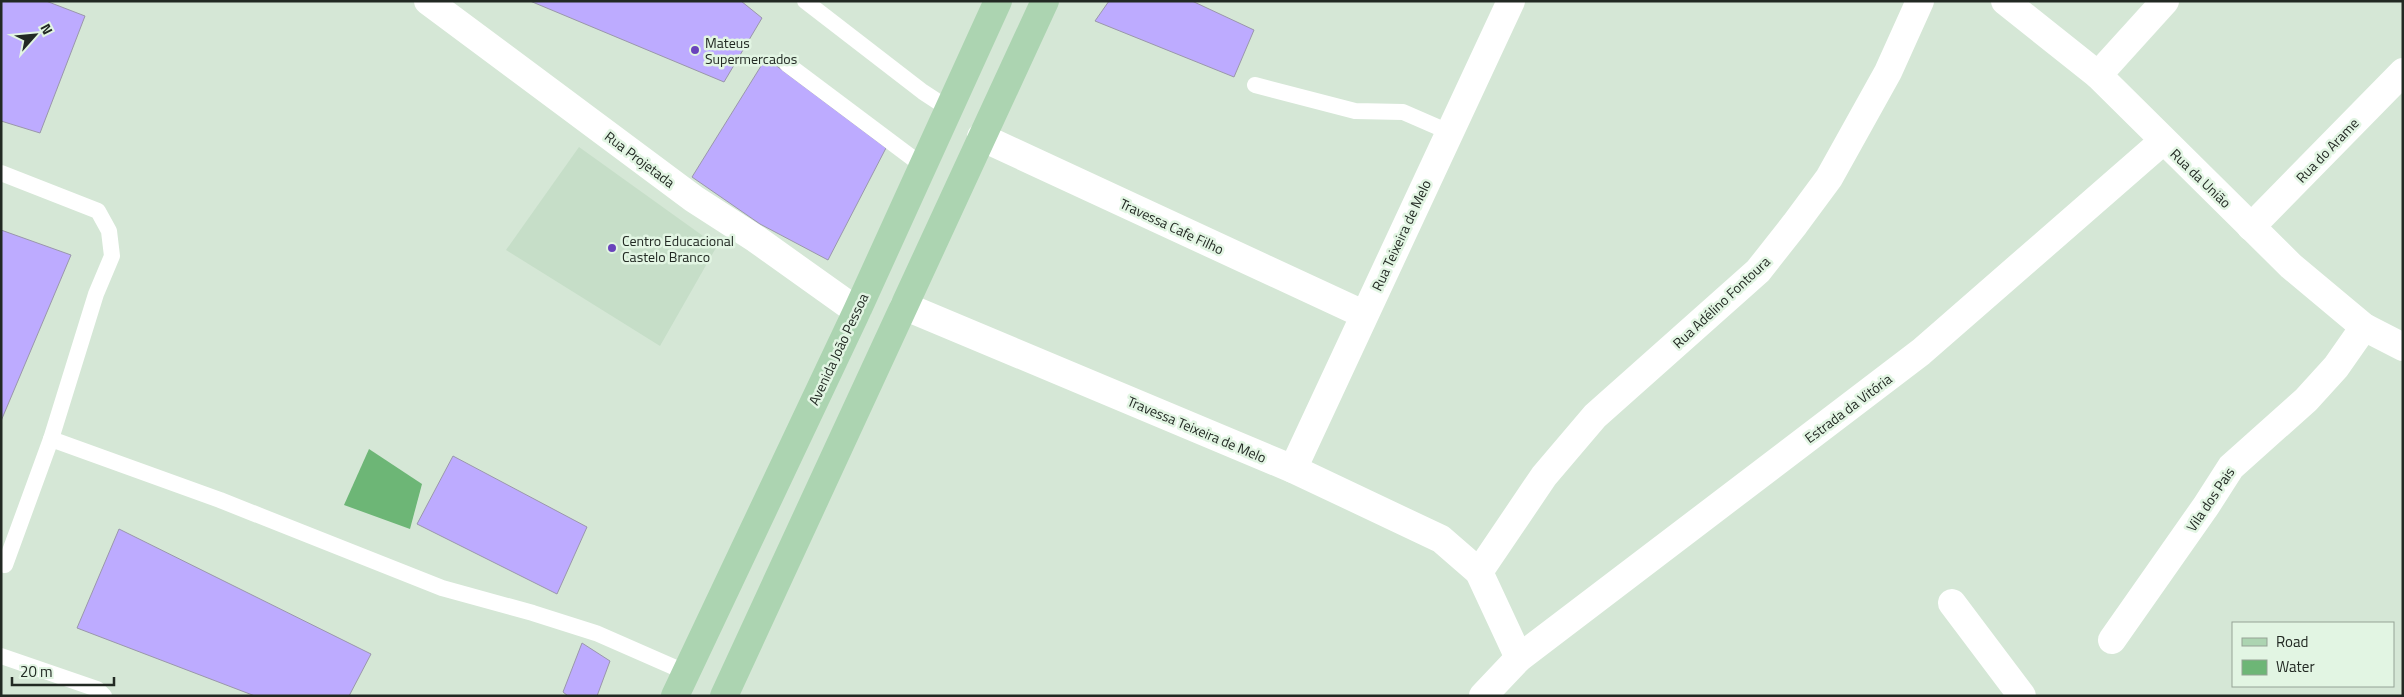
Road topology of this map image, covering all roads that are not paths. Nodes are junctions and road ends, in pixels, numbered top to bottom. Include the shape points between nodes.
1 (428, 1) edge
2 (805, 1) edge
3 (998, 1) edge
4 (1046, 1) edge
5 (1511, 1) edge
6 (1920, 1) edge
7 (2005, 1) edge
8 (2165, 1) edge
9 (787, 64) dead end
10 (2403, 72) edge
11 (2098, 75) junction
12 (1255, 85) dead end
13 (949, 109) junction
14 (1449, 132) junction
15 (981, 137) junction
16 (2163, 141) junction
17 (923, 166) junction
18 (1, 173) edge
19 (2252, 227) junction
20 (904, 306) junction
21 (856, 311) junction
22 (1363, 314) junction
23 (2364, 327) junction
24 (2403, 347) edge
25 (51, 439) junction
26 (1293, 469) junction
27 (5, 565) dead end
28 (1479, 572) junction
29 (1952, 603) dead end
30 (2112, 640) dead end
31 (1, 656) edge
32 (1519, 658) junction
33 (680, 684) edge
34 (104, 696) edge
35 (724, 696) edge
36 (1483, 696) edge
37 (2022, 696) edge

1 - 21 street, Rua Projetada via 694,200
2 - 13 lane
3 - 13 main road, Avenida João Pessoa
4 - 15 main road
5 - 14 street, Rua Teixeira de Melo
6 - 28 street, Rua Adélino Fontoura via 1888,72 1829,178 1796,224 1758,271 1595,416 1544,476
7 - 11 street, Rua da União
8 - 11 street
9 - 17 lane
10 - 19 street, Rua do Arame
11 - 16 street, Rua da União
12 - 14 lane via 1355,112 1403,112
13 - 17 main road, Avenida João Pessoa
14 - 22 street, Rua Teixeira de Melo
15 - 20 main road
15 - 22 street, Travessa Cafe Filho
16 - 19 street, Rua da União
16 - 32 street, Estrada da Vitória via 1921,352
17 - 21 main road, Avenida João Pessoa
18 - 25 lane via 98,211 109,231 112,256 96,294
19 - 23 street, Rua da União via 2291,266
20 - 26 street, Travessa Teixeira de Melo
20 - 35 main road
21 - 33 main road, Avenida João Pessoa
22 - 26 street, Rua Teixeira de Melo
23 - 24 street, Rua da União
23 - 30 street, Vila dos Pais via 2336,367 2306,400 2231,467
25 - 27 lane
25 - 33 lane via 220,500 442,588 596,633
26 - 28 street, Travessa Teixeira de Melo via 1441,539
28 - 32 street
29 - 37 street
31 - 34 lane via 97,689
32 - 36 street, Estrada da Vitória

